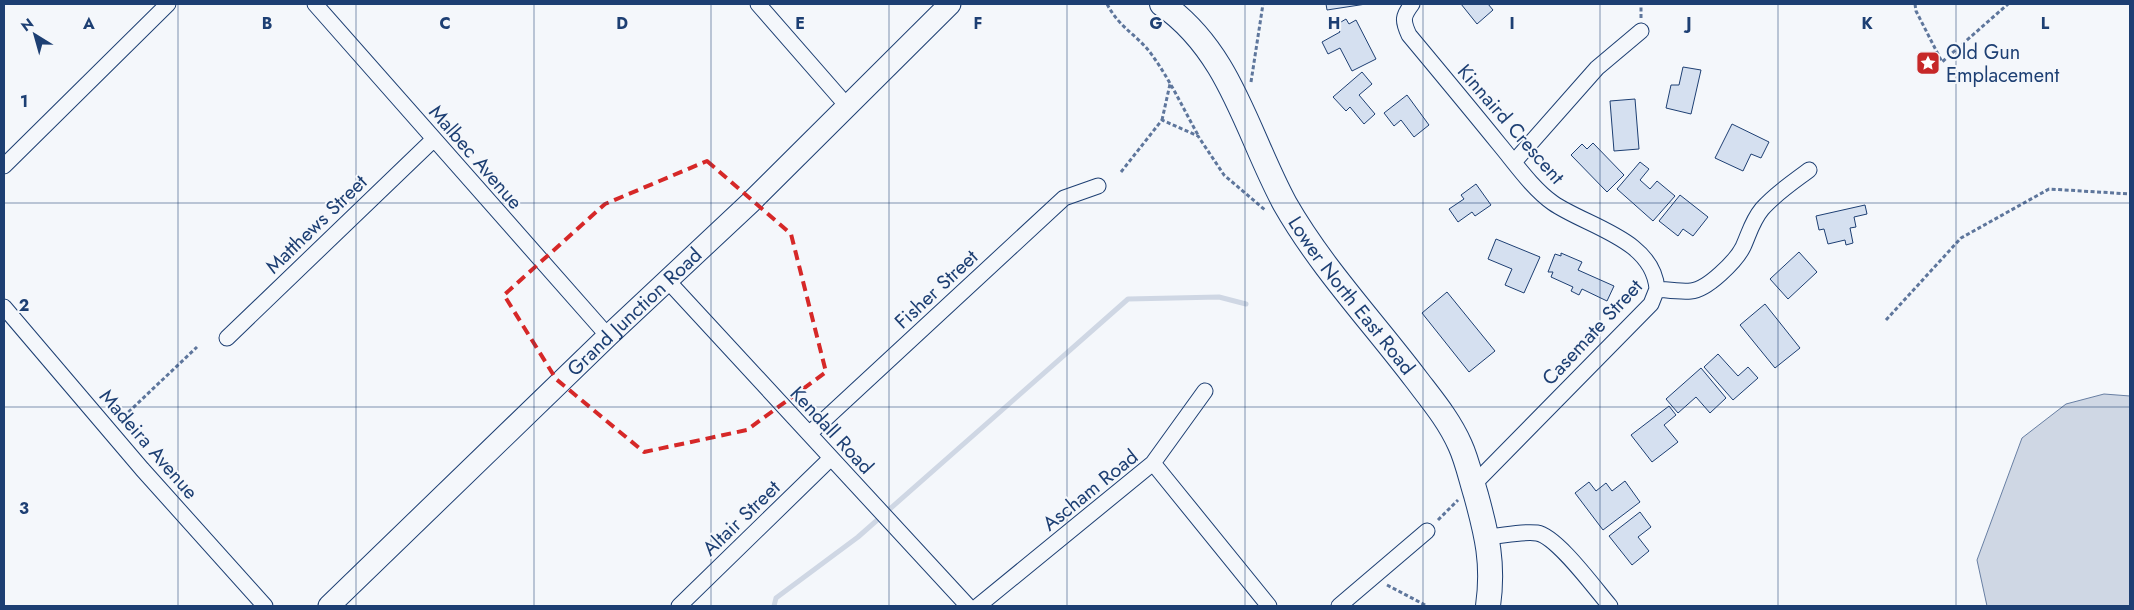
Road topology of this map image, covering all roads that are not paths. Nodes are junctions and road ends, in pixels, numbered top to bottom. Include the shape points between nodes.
1 (168, 4) edge
2 (315, 4) edge
3 (758, 4) edge
4 (957, 4) edge
5 (1162, 4) edge
6 (1412, 4) edge
7 (944, 10) edge
8 (1641, 31) dead end
9 (848, 107) junction
10 (434, 139) junction
11 (1514, 162) junction
12 (4, 166) edge
13 (1809, 170) dead end
14 (1098, 186) dead end
15 (667, 280) junction
16 (1657, 289) junction
17 (4, 307) edge
18 (608, 336) junction
19 (227, 338) dead end
20 (1205, 391) dead end
21 (809, 434) junction
22 (830, 459) junction
23 (1153, 463) junction
24 (1473, 485) junction
25 (1427, 531) road end
26 (1487, 537) junction
27 (265, 606) edge
28 (329, 606) edge
29 (679, 606) edge
30 (968, 606) edge
31 (978, 606) edge
32 (1269, 606) edge
33 (1339, 606) edge
34 (1488, 606) edge
35 (1610, 606) edge

1 - 12 street
2 - 10 street, Malbec Avenue
3 - 9 street
4 - 7 main road, Grand Junction Road
5 - 24 main road, Lower North East Road via 1192,30 1222,68 1264,164 1286,205 1315,252 1445,418 1460,446
6 - 11 street, Kinnaird Crescent via 1404,14 1408,35
7 - 9 main road, Grand Junction Road
8 - 11 street via 1597,68
9 - 15 main road, Grand Junction Road
10 - 18 street, Malbec Avenue
10 - 19 street, Matthews Street
11 - 16 street, Kinnaird Crescent via 1553,203 1625,241 1640,254 1656,277
13 - 16 street, Casemate Street via 1779,192 1762,210 1735,260 1724,270 1693,291
14 - 21 street, Fisher Street via 1064,198
15 - 18 main road, Grand Junction Road
15 - 21 street, Kendall Road
16 - 24 street, Casemate Street via 1651,304 1640,316
17 - 27 street, Madeira Avenue
18 - 28 main road, Grand Junction Road
20 - 23 street
21 - 22 street, Kendall Road
22 - 29 street, Altair Street
22 - 30 street, Kendall Road
23 - 31 street, Ascham Road
23 - 32 street, Ascham Road
24 - 26 main road, Lower North East Road
25 - 33 street
26 - 34 main road, Lower North East Road via 1491,564
26 - 35 street via 1528,533 1544,536 1559,547

